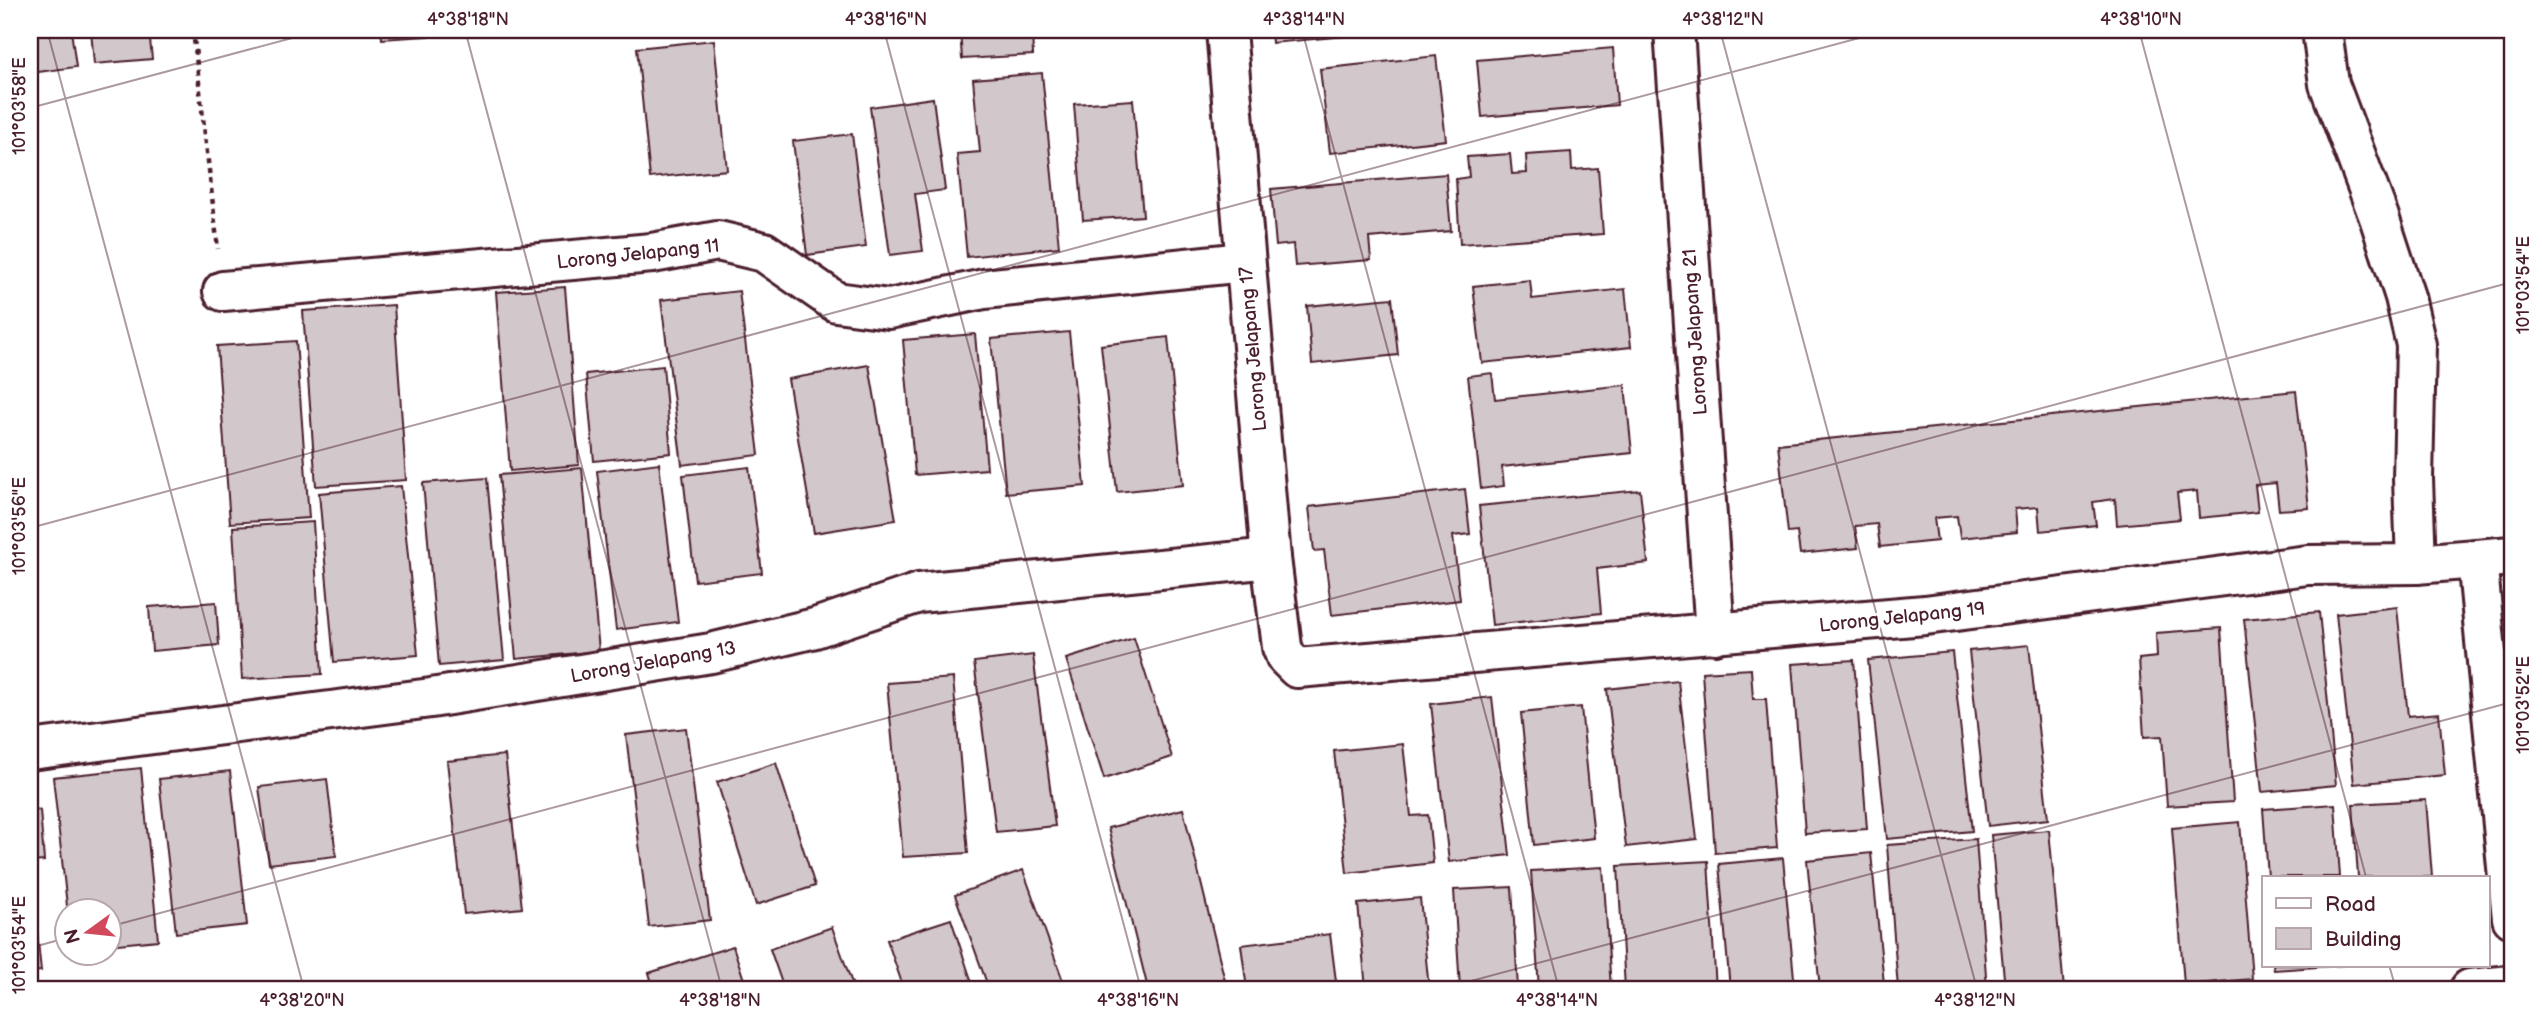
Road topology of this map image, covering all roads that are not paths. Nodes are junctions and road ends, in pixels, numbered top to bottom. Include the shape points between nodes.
1 (1226, 30) edge
2 (1674, 30) edge
3 (2322, 30) edge
4 (1244, 262) junction
5 (223, 291) road end
6 (2495, 557) edge
7 (1271, 558) junction
8 (2416, 564) junction
9 (1715, 634) junction
10 (1292, 664) joint
11 (30, 750) edge
12 (2512, 918) edge
13 (2512, 985) edge
14 (2470, 989) edge

1 - 4 street, Lorong Jelapang 17
2 - 9 street, Lorong Jelapang 21
3 - 8 street via 2329,84 2379,217 2416,345
4 - 5 street, Lorong Jelapang 11 via 984,289 889,309 836,302 764,252 718,241 652,253
4 - 7 street, Lorong Jelapang 17
6 - 8 street, Lorong Jelapang 19
6 - 12 street
7 - 10 street, Lorong Jelapang 17 via 1282,647
7 - 11 street, Lorong Jelapang 13 via 919,593 815,628 711,653 431,698
8 - 9 street, Lorong Jelapang 19 via 2308,565 1925,615
9 - 10 street, Lorong Jelapang 19 via 1304,668
13 - 14 street

